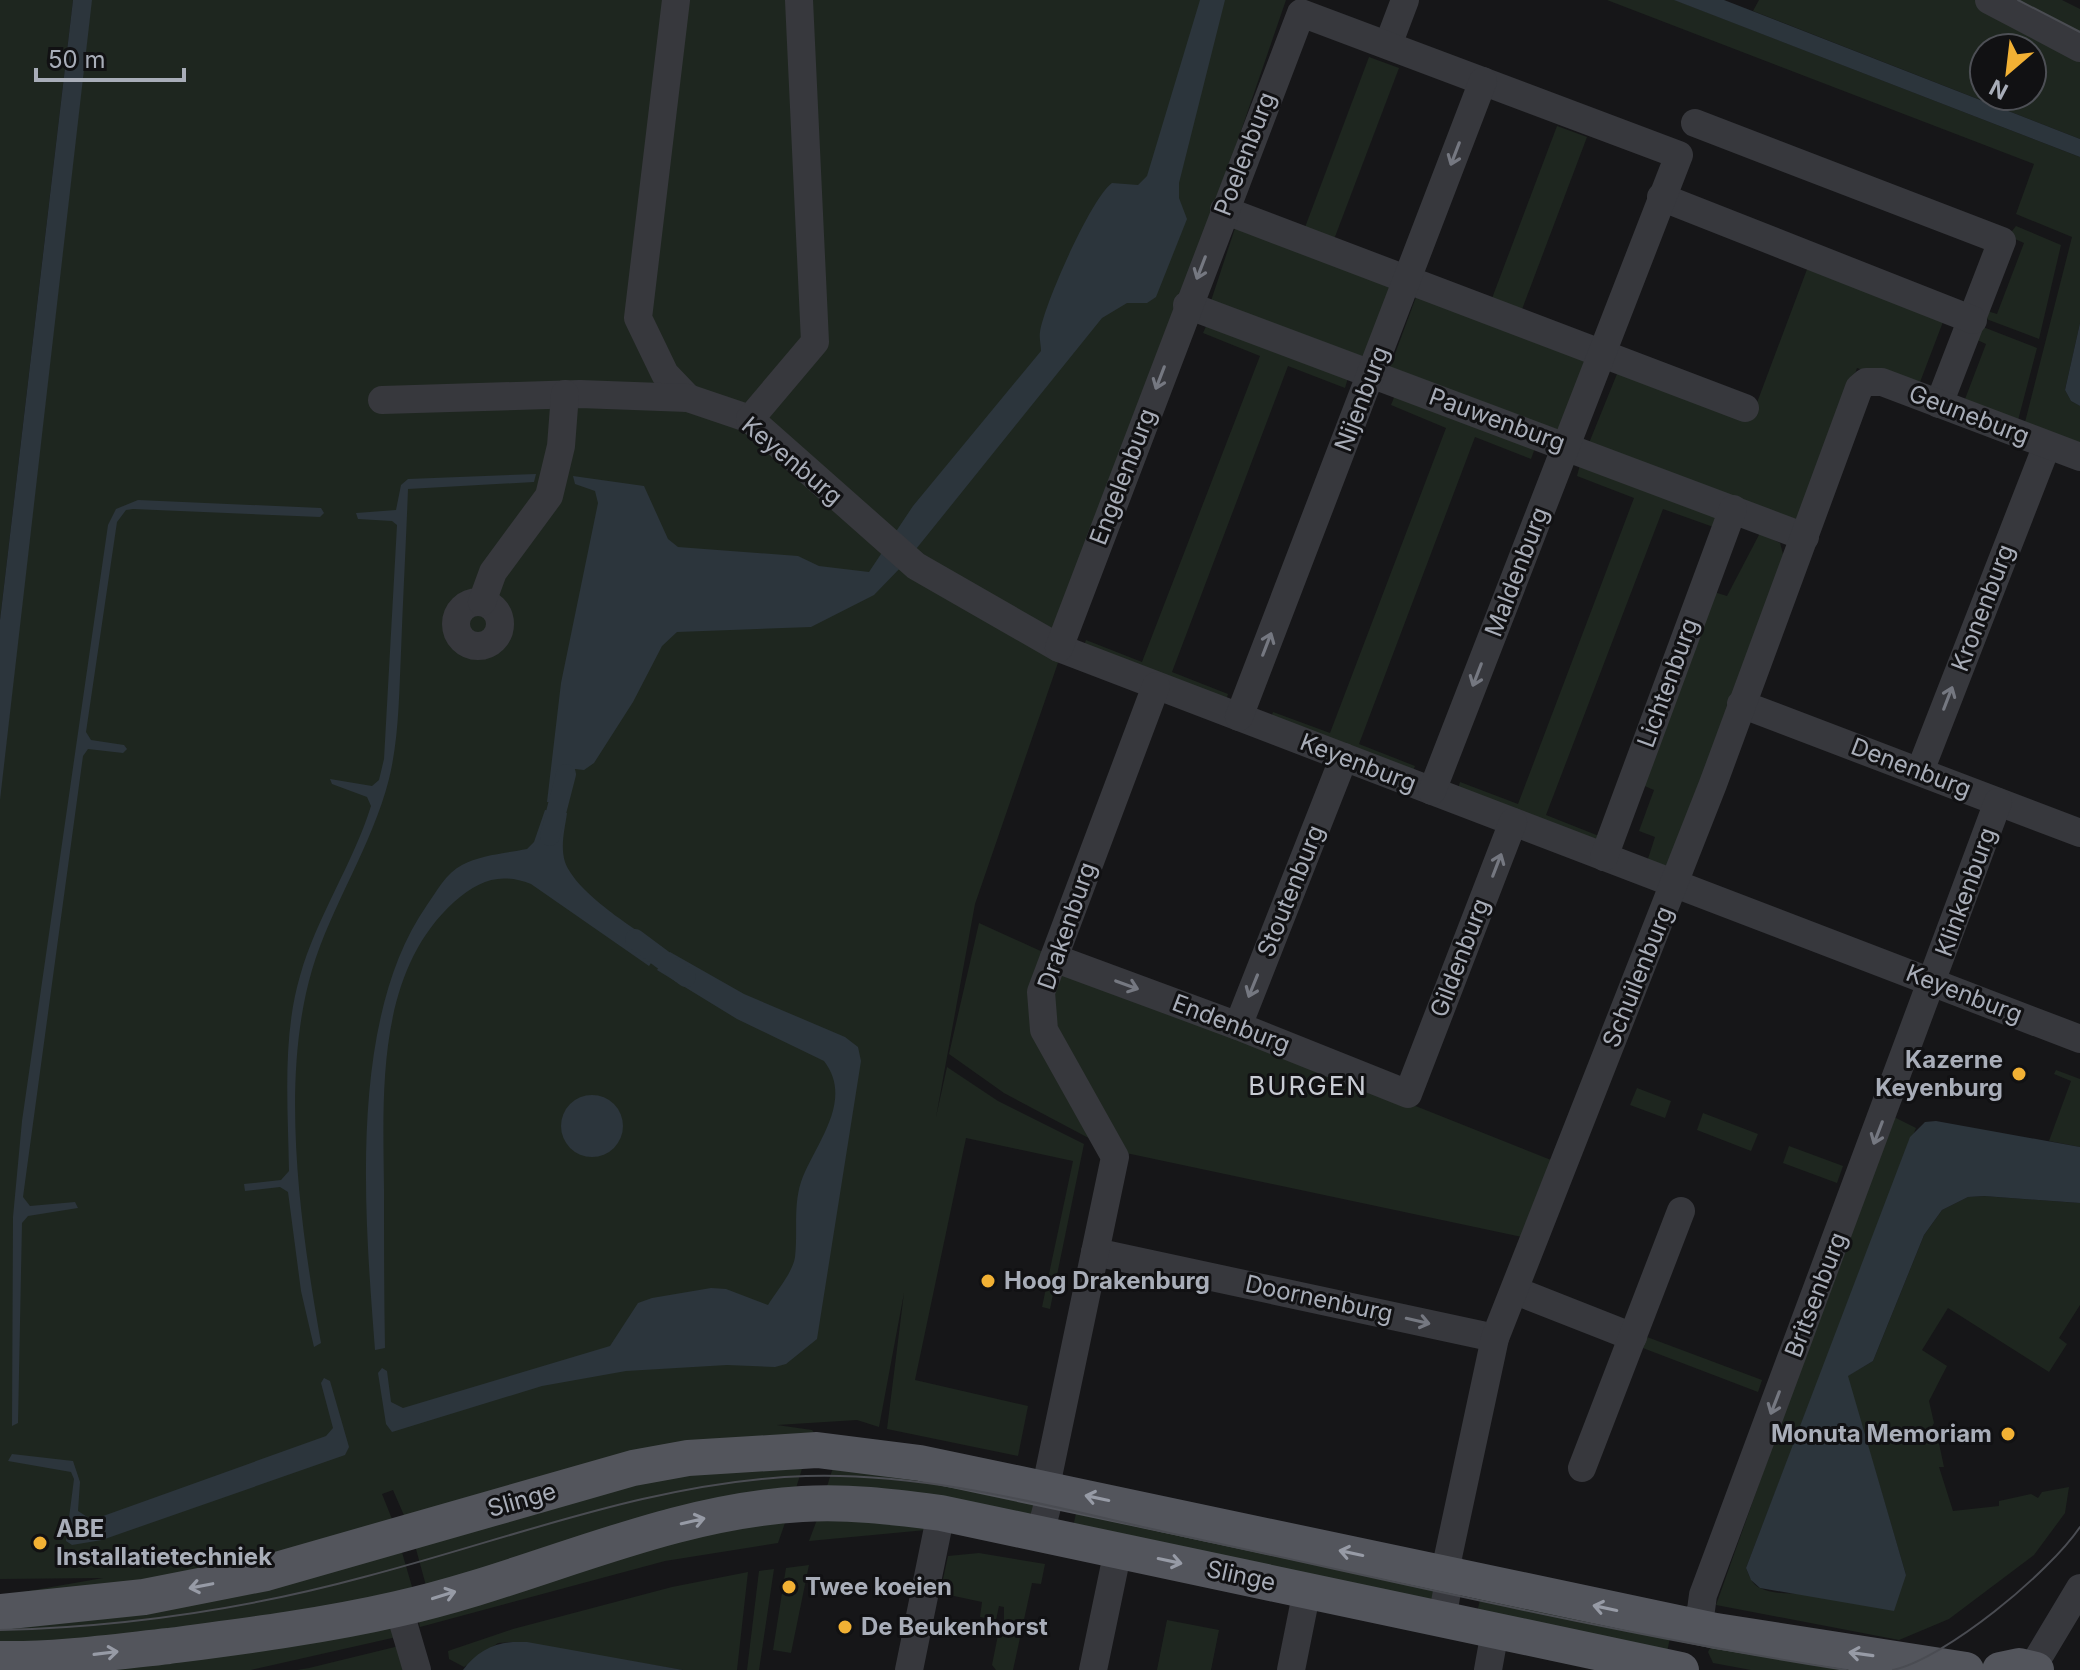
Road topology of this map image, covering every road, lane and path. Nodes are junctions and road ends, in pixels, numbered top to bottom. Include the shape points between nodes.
1 (676, 0) edge
2 (799, 0) edge
3 (1405, 0) edge
4 (1989, 0) edge
5 (1310, 10) edge
6 (1388, 45) junction
7 (2080, 48) edge
8 (1483, 81) junction
9 (1695, 123) dead end
10 (1679, 155) joint
11 (1661, 197) junction
12 (1224, 210) junction
13 (1407, 279) junction
14 (1187, 305) junction
15 (1973, 320) junction
16 (1601, 353) junction
17 (1372, 373) junction
18 (1859, 388) joint
19 (565, 394) junction
20 (688, 398) junction
21 (382, 400) dead end
22 (1939, 404) junction
23 (1745, 408) dead end
24 (750, 419) junction
25 (2047, 445) junction
26 (1566, 446) junction
27 (2080, 457) edge
28 (1733, 509) junction
29 (1805, 537) junction
30 (482, 602) dead end
31 (1059, 648) junction
32 (1156, 686) junction
33 (1741, 704) junction
34 (1239, 717) junction
35 (1344, 757) junction
36 (1920, 771) junction
37 (1432, 791) junction
38 (1998, 802) junction
39 (1513, 822) junction
40 (2080, 833) edge
41 (1604, 857) junction
42 (1674, 883) junction
43 (1054, 958) junction
44 (1934, 982) junction
45 (1238, 1026) junction
46 (2080, 1039) edge
47 (1408, 1094) joint
48 (1681, 1211) dead end
49 (1095, 1252) junction
50 (1516, 1291) junction
51 (1633, 1337) junction
52 (1495, 1338) junction
53 (1582, 1468) dead end
54 (1049, 1488) junction
55 (941, 1513) junction
56 (1040, 1534) junction
57 (1118, 1550) junction
58 (1450, 1574) junction
59 (2080, 1588) edge
60 (1307, 1590) junction
61 (399, 1609) junction
62 (0, 1612) edge
63 (1696, 1618) junction
64 (1442, 1620) junction
65 (1495, 1631) junction
66 (0, 1659) edge
67 (1582, 1660) edge
68 (2023, 1669) edge
69 (417, 1670) edge
70 (909, 1670) edge
71 (1093, 1670) edge
72 (1291, 1670) edge
73 (1488, 1670) edge
74 (1681, 1670) edge
75 (1966, 1670) edge

1 - 20 street via 638,318 665,374
2 - 24 street via 815,342
3 - 6 street
4 - 7 street
5 - 6 street, Poelenburg
5 - 12 street, Poelenburg
6 - 8 street, Poelenburg
8 - 10 street, Poelenburg
8 -> 13 street, Nijenburg
9 - 15 street via 2002,241
10 - 11 street, Maldenburg
11 - 15 street
11 - 16 street, Maldenburg
12 - 13 street
12 -> 14 street, Poelenburg
13 - 16 street
13 - 17 street, Nijenburg
14 - 17 street, Pauwenburg
14 -> 31 street, Engelenburg
15 - 22 street
16 - 23 street
16 - 26 street, Maldenburg
17 - 26 street, Pauwenburg
34 -> 17 street, Nijenburg
18 - 22 street, Geuneburg via 1866,382 1882,382
18 - 29 street, Schuilenburg
19 - 20 street, Keyenburg
19 - 21 street, Keyenburg
19 - 30 street via 561,446 549,496 493,572
20 - 24 street, Keyenburg
22 - 25 street, Geuneburg
24 - 31 street, Keyenburg via 916,566
25 - 27 street, Geuneburg
36 -> 25 street, Kronenburg
26 - 28 street, Pauwenburg
26 -> 37 street, Maldenburg
28 - 29 street, Pauwenburg
28 - 41 street, Lichtenburg
29 - 33 street, Schuilenburg
31 - 32 street, Keyenburg
32 - 34 street, Keyenburg
32 - 43 street, Drakenburg
33 - 36 street, Denenburg
33 - 42 street, Schuilenburg
34 - 35 street, Keyenburg
35 - 37 street, Keyenburg
35 -> 45 street, Stoutenburg
36 - 38 street, Denenburg
37 - 39 street, Keyenburg
38 - 40 street, Denenburg
38 - 44 street, Klinkenburg
39 - 41 street, Keyenburg
47 -> 39 street, Gildenburg
41 - 42 street, Keyenburg
42 - 44 street, Keyenburg
42 - 50 street, Schuilenburg
43 -> 45 street, Endenburg
43 - 49 street, Drakenburg via 1041,992 1044,1030 1115,1157
44 - 46 street, Keyenburg
44 -> 63 street, Britsenburg
45 - 47 street, Endenburg
48 - 51 street
49 -> 52 street, Doornenburg
49 - 54 street, Drakenburg
50 - 51 street
50 - 52 street, Schuilenburg
51 - 53 street
52 - 58 street, Schuilenburg via 1448,1557
54 - 56 street
58 -> 54 main road, Slinge
54 -> 62 main road, Slinge via 817,1450 688,1458 633,1468 266,1573 144,1597
55 - 56 main road, Slinge
61 -> 55 main road, Slinge via 654,1530 724,1514 800,1504 865,1503
55 - 70 street
56 - 57 main road, Slinge
57 -> 60 main road, Slinge
57 - 71 street
63 -> 58 main road, Slinge
58 - 64 street
59 - 68 street
60 - 64 main road, Slinge
60 - 72 street
66 -> 61 main road, Slinge via 52,1659 234,1638
61 - 69 street
75 -> 63 main road, Slinge
64 - 65 main road, Slinge
65 - 67 main road, Slinge
65 - 73 street
67 - 74 main road, Slinge

